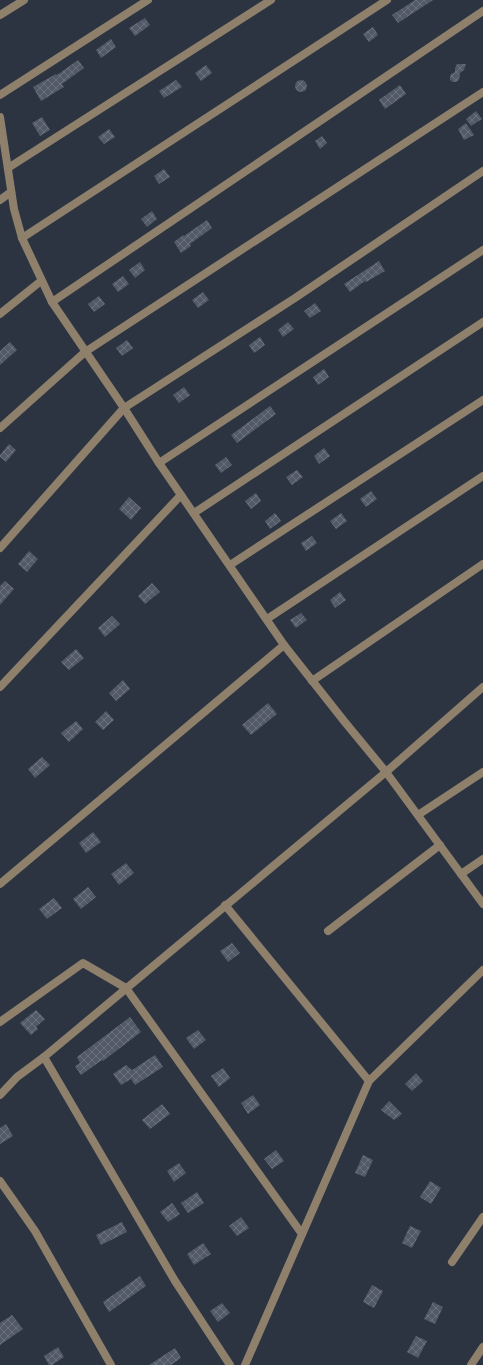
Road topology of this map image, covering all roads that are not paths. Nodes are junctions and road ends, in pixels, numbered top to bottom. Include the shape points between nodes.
1 (24, 0) edge
2 (148, 0) edge
3 (271, 0) edge
4 (387, 0) edge
5 (483, 11) edge
6 (0, 15) edge
7 (483, 92) edge
8 (0, 95) edge
9 (0, 118) edge
10 (8, 168) junction
11 (483, 171) edge
12 (11, 192) junction
13 (0, 200) edge
14 (22, 238) junction
15 (483, 250) edge
16 (41, 281) junction
17 (52, 302) junction
18 (0, 314) edge
19 (483, 322) edge
20 (85, 352) junction
21 (483, 400) edge
22 (124, 408) junction
23 (0, 428) edge
24 (159, 463) junction
25 (483, 476) edge
26 (181, 495) junction
27 (194, 513) junction
28 (0, 548) edge
29 (483, 564) edge
30 (230, 565) junction
31 (268, 619) junction
32 (284, 645) junction
33 (312, 681) junction
34 (0, 687) edge
35 (483, 687) edge
36 (386, 772) junction
37 (483, 772) edge
38 (418, 815) junction
39 (440, 845) junction
40 (483, 859) edge
41 (461, 874) junction
42 (0, 884) edge
43 (483, 904) edge
44 (225, 906) junction
45 (328, 931) dead end
46 (483, 970) edge
47 (126, 988) junction
48 (0, 1022) edge
49 (44, 1057) junction
50 (369, 1081) junction
51 (0, 1095) edge
52 (0, 1180) edge
53 (483, 1216) edge
54 (302, 1234) junction
55 (452, 1262) dead end
56 (483, 1347) edge
57 (111, 1365) edge
58 (230, 1365) edge
59 (245, 1365) edge
60 (471, 1365) edge

1 - 6 street
2 - 8 street
3 - 10 street
4 - 14 street
5 - 17 street
7 - 20 street
9 - 10 street
10 - 12 street
11 - 22 street via 295,298
12 - 13 street
12 - 14 street
14 - 16 street
15 - 24 street
16 - 17 street
16 - 18 street
17 - 20 street
19 - 27 street
20 - 22 street
20 - 23 street
21 - 30 street
22 - 24 street
22 - 28 street
24 - 26 street
25 - 31 street
26 - 27 street
26 - 34 street
27 - 30 street
29 - 33 street
30 - 31 street
31 - 32 street
32 - 33 street
32 - 42 street
33 - 36 street
35 - 36 street
36 - 38 street
36 - 44 street
37 - 38 street
38 - 39 street
39 - 41 street
39 - 45 street
40 - 41 street
41 - 43 street
44 - 47 street
44 - 50 street
46 - 50 street
47 - 48 street via 83,963
47 - 49 street
47 - 54 street
49 - 51 street via 17,1077
49 - 58 street via 175,1281
50 - 54 street
52 - 57 street via 35,1231
53 - 55 street
54 - 59 street
56 - 60 street

